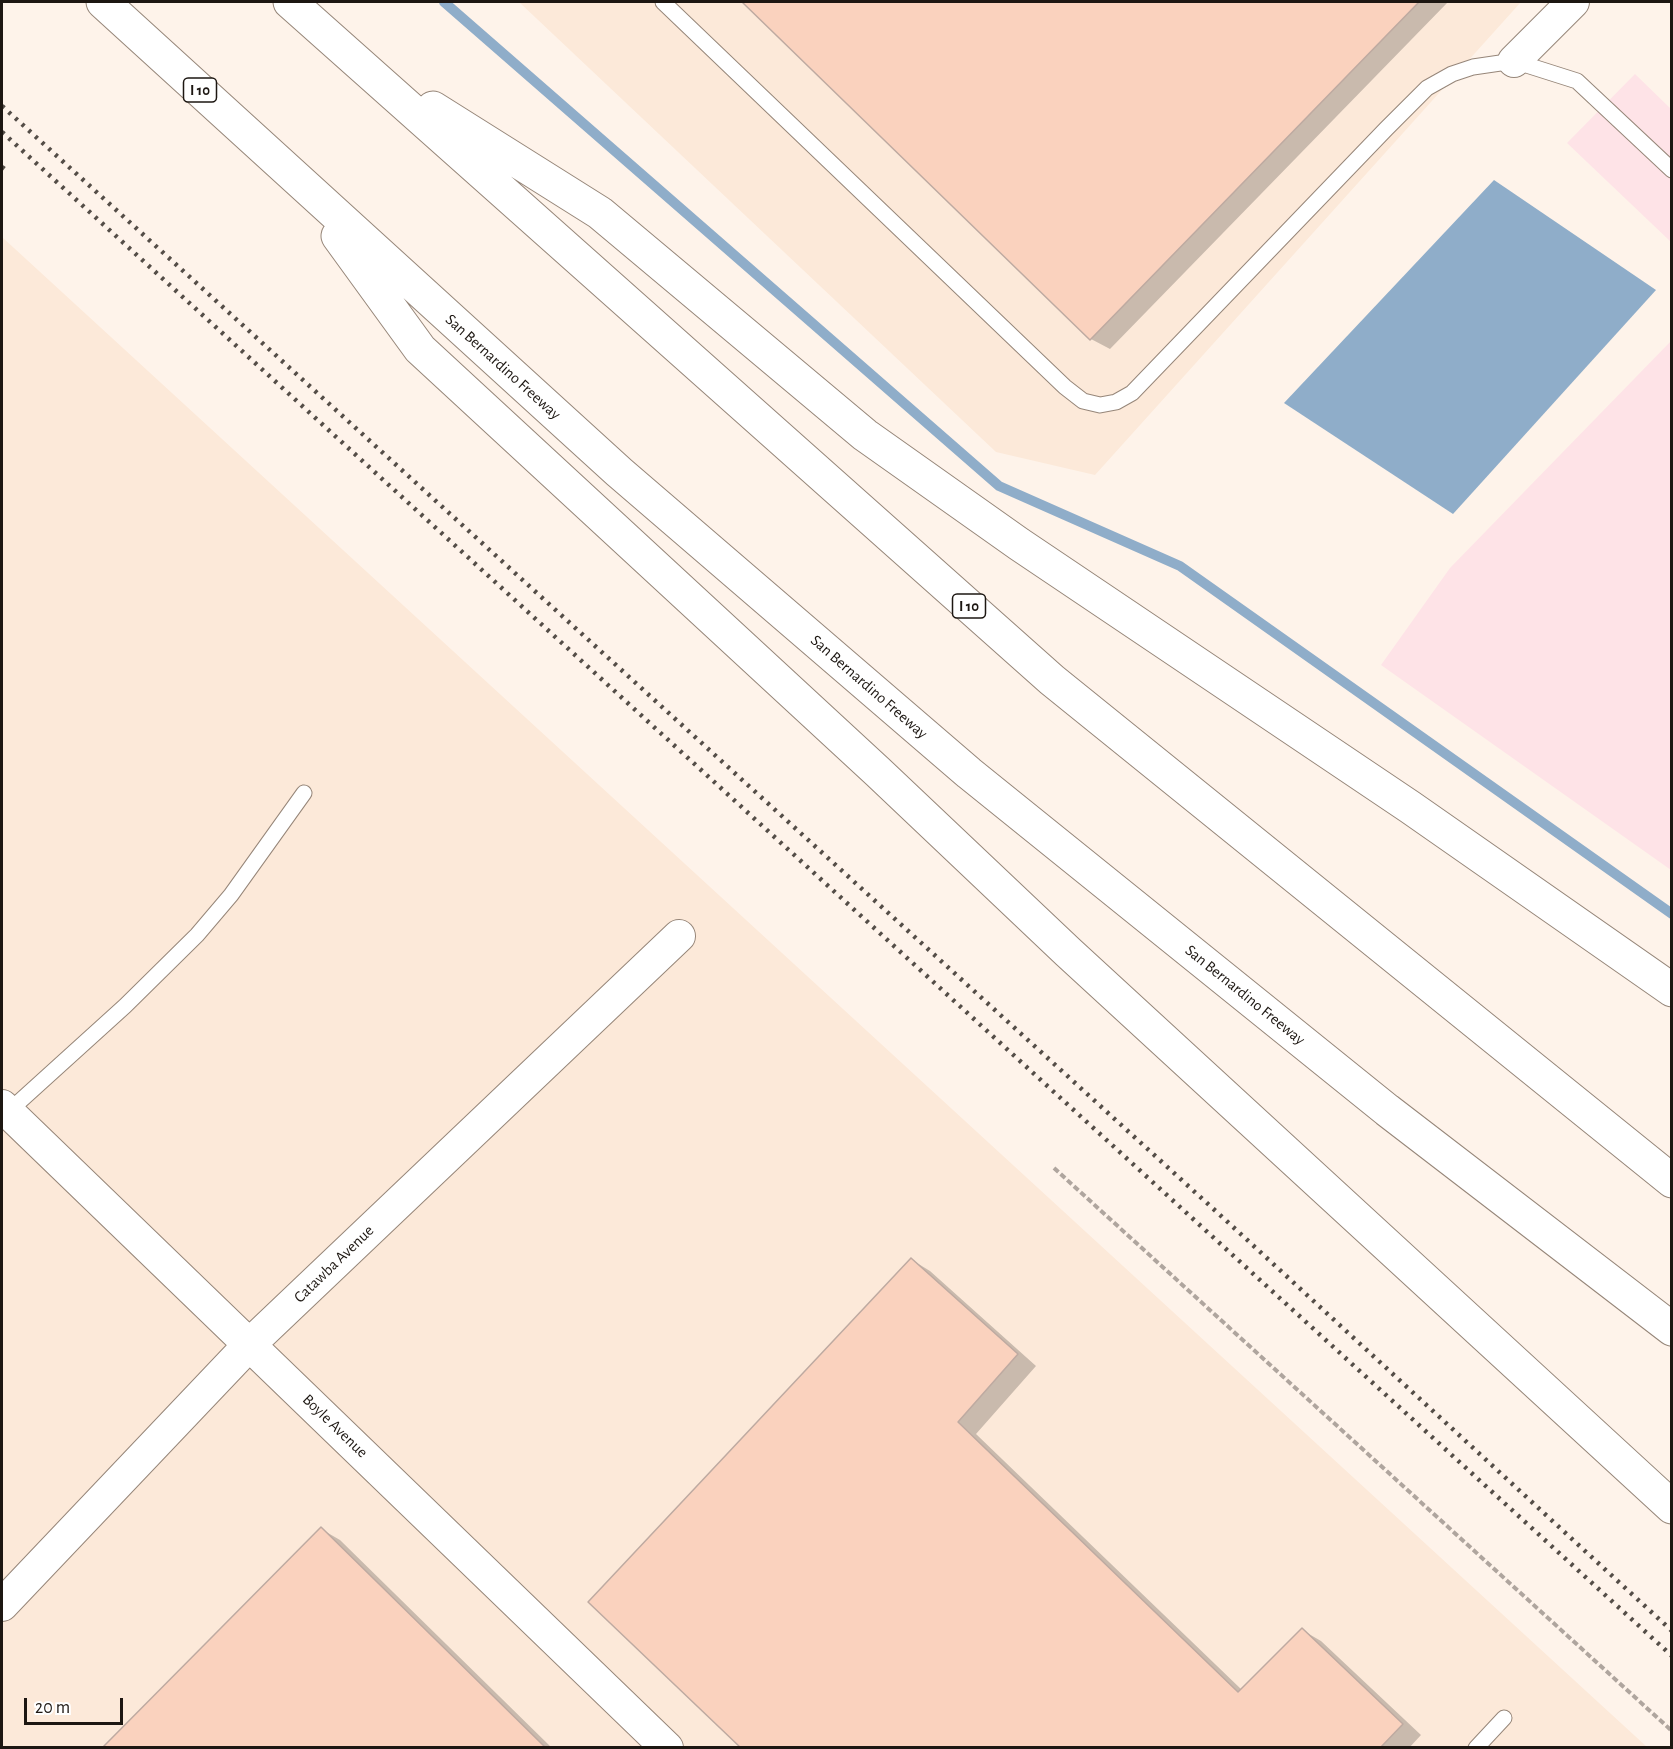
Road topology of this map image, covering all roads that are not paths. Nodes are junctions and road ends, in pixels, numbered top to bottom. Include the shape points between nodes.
1 (103, 2) edge
2 (290, 2) edge
3 (663, 2) edge
4 (1572, 2) edge
5 (350, 55) junction
6 (1514, 61) junction
7 (1671, 170) edge
8 (296, 178) junction
9 (304, 793) dead end
10 (679, 936) dead end
11 (1671, 990) edge
12 (1477, 1024) junction
13 (5, 1109) edge
14 (1671, 1151) edge
15 (1671, 1181) edge
16 (1671, 1329) edge
17 (250, 1344) junction
18 (1671, 1507) edge
19 (2, 1605) edge
20 (1504, 1718) dead end
21 (667, 1748) edge
22 (1476, 1748) edge

1 - 8 highway, San Bernardino Freeway / I 10
2 - 5 highway, I 10
3 - 6 lane via 1065,387 1083,401 1100,405 1132,393 1427,88 1473,67
4 - 6 street
5 - 11 highway via 600,213 865,435
5 - 12 highway, I 10 via 1053,680
6 - 7 lane via 1577,81
8 - 16 highway, San Bernardino Freeway / I 10 via 619,472 969,772 1387,1110
8 - 18 highway via 420,349
9 - 13 lane via 231,895 197,935 125,1006
10 - 17 street, Catawba Avenue
12 - 14 highway
12 - 15 highway, I 10
13 - 17 street, Boyle Avenue
17 - 19 street, Catawba Avenue
17 - 21 street, Boyle Avenue
20 - 22 lane

